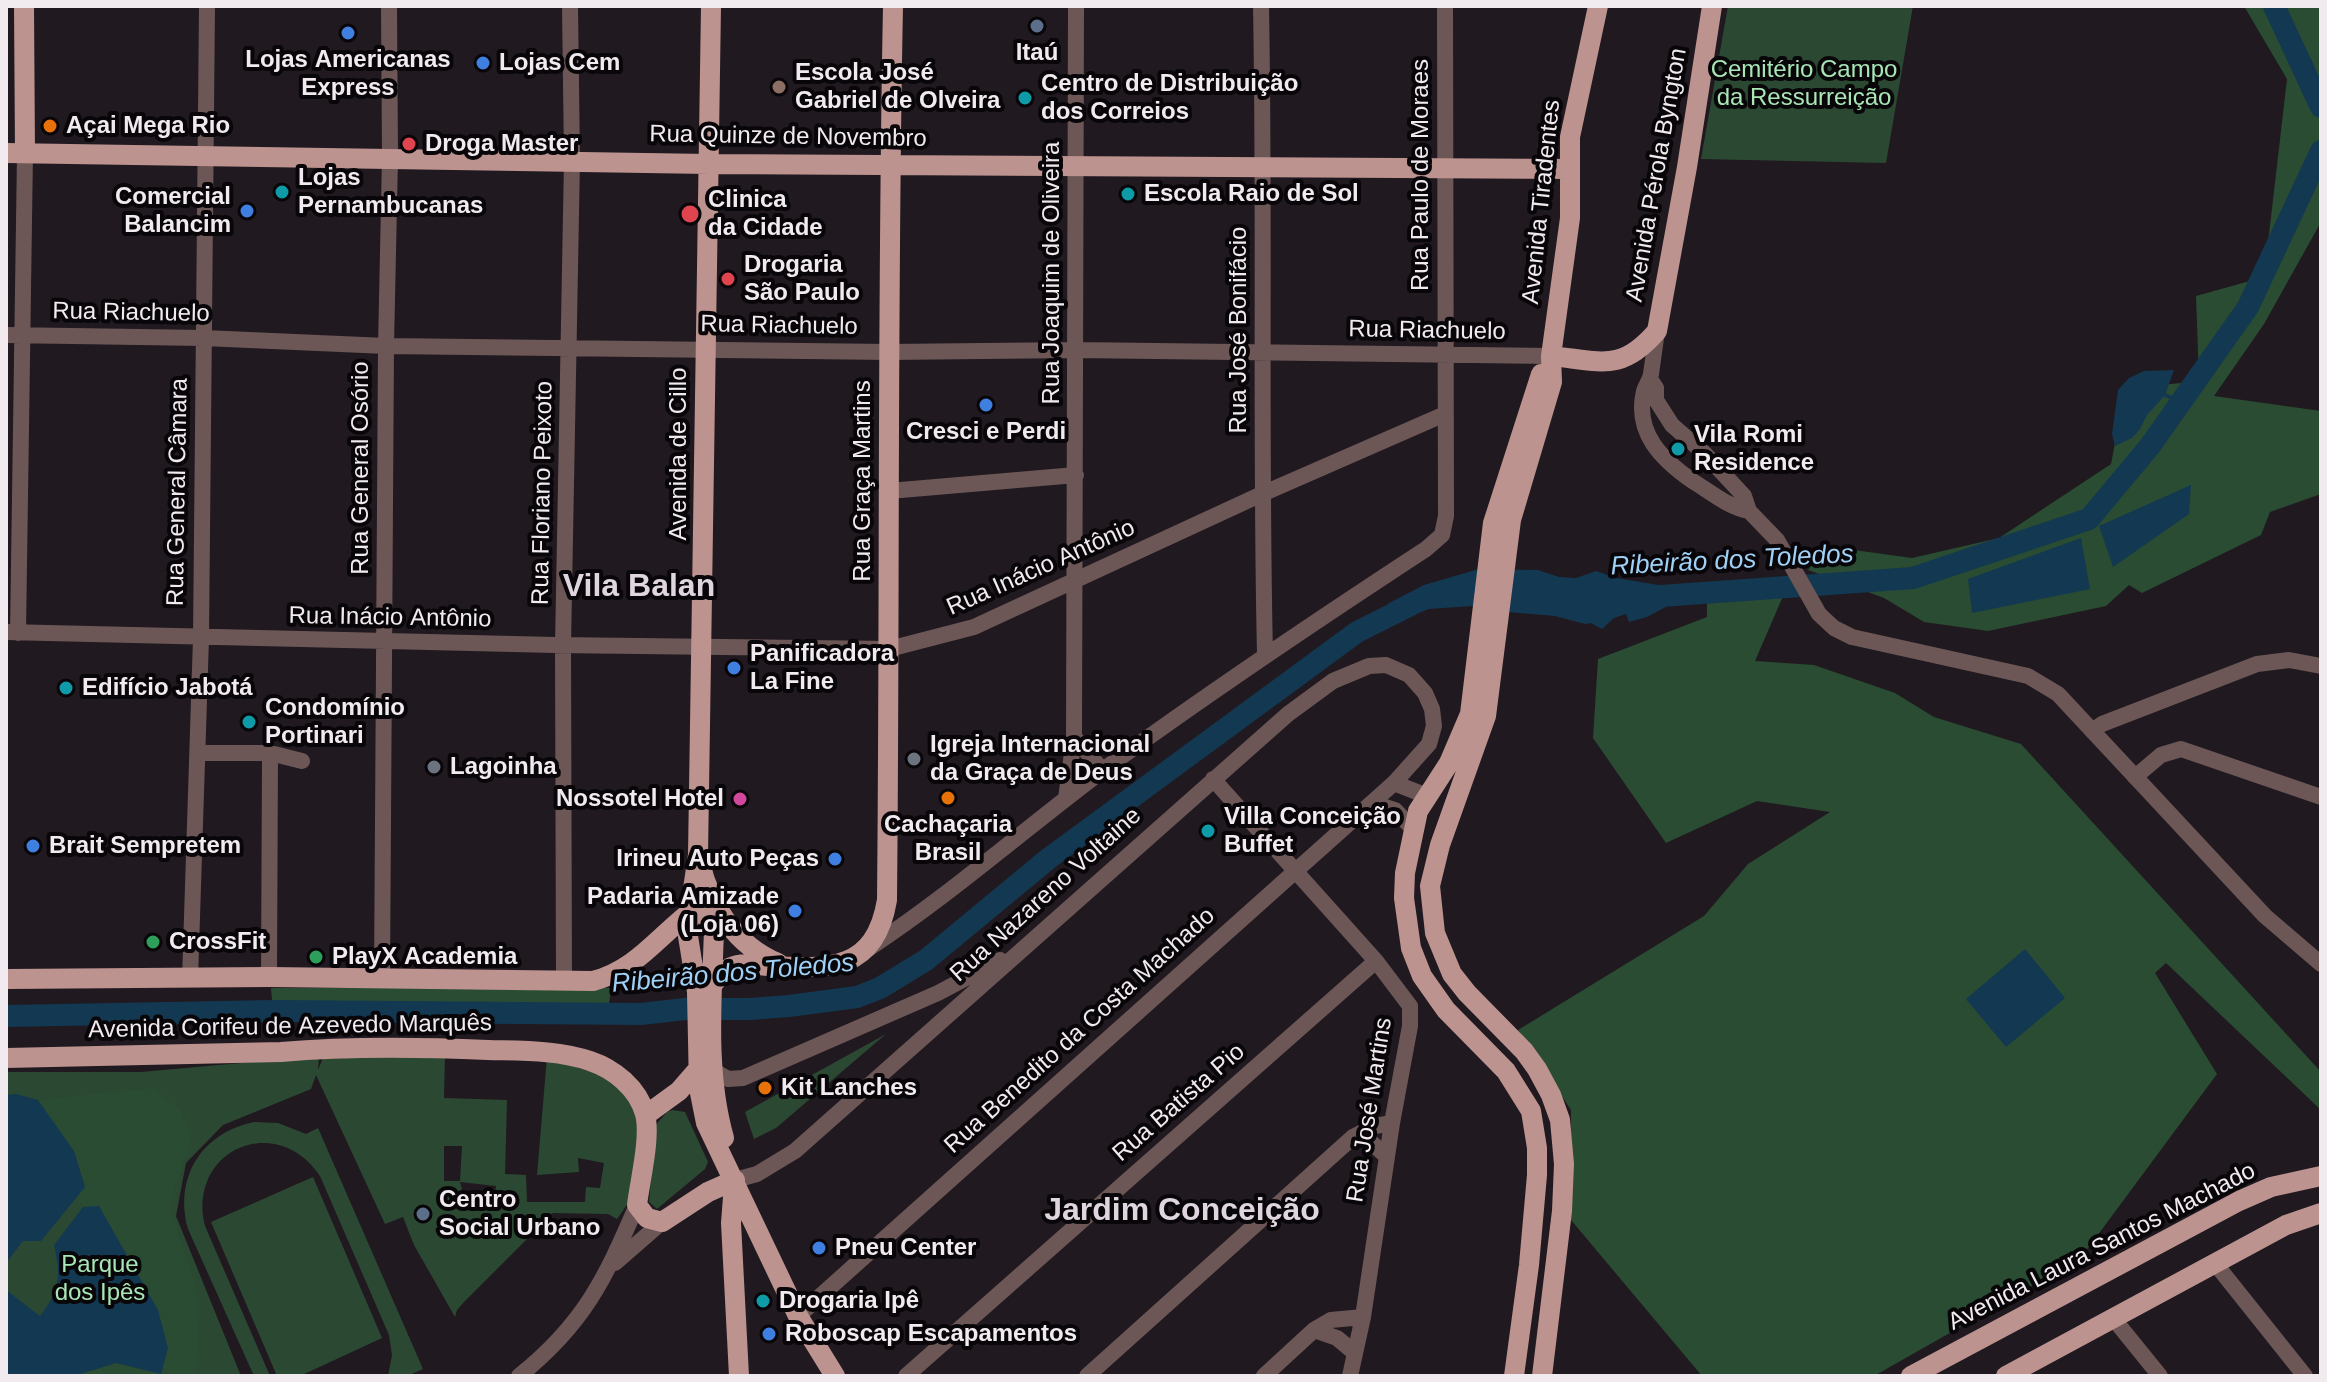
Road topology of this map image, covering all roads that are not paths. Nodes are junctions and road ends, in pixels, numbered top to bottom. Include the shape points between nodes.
1 (24, 6) edge
2 (207, 6) edge
3 (389, 6) edge
4 (570, 6) edge
5 (711, 6) edge
6 (893, 6) edge
7 (1076, 6) edge
8 (1261, 6) edge
9 (1445, 6) edge
10 (1598, 6) edge
11 (1712, 6) edge
12 (16, 153) edge
13 (208, 158) junction
14 (390, 158) junction
15 (572, 160) junction
16 (709, 164) junction
17 (890, 165) junction
18 (1076, 166) junction
19 (1264, 167) junction
20 (1445, 169) junction
21 (1570, 169) junction
22 (1657, 331) junction
23 (14, 335) edge
24 (204, 338) junction
25 (386, 346) junction
26 (570, 348) junction
27 (705, 349) junction
28 (1076, 350) junction
29 (889, 352) junction
30 (1263, 352) junction
31 (1444, 356) junction
32 (1551, 356) junction
33 (1650, 379) junction
34 (1445, 414) junction
35 (1705, 454) junction
36 (1076, 475) junction
37 (1689, 478) junction
38 (889, 491) junction
39 (1262, 494) junction
40 (1749, 511) junction
41 (1075, 539) junction
42 (1103, 568) junction
43 (1075, 581) junction
44 (1490, 631) junction
45 (12, 633) edge
46 (201, 638) junction
47 (384, 641) junction
48 (563, 645) junction
49 (703, 646) junction
50 (889, 649) junction
51 (1265, 654) junction
52 (2321, 666) edge
53 (2092, 731) junction
54 (1074, 737) junction
55 (198, 753) junction
56 (270, 753) junction
57 (302, 761) dead end
58 (1103, 771) junction
59 (2135, 777) junction
60 (1213, 779) junction
61 (1394, 783) junction
62 (1427, 796) junction
63 (2321, 797) edge
64 (1066, 799) junction
65 (1373, 803) junction
66 (1412, 828) junction
67 (1440, 845) junction
68 (698, 855) junction
69 (1295, 872) junction
70 (887, 900) junction
71 (689, 913) junction
72 (919, 916) junction
73 (1026, 946) junction
74 (866, 951) junction
75 (1376, 961) junction
76 (2321, 964) edge
77 (789, 967) junction
78 (269, 977) junction
79 (382, 978) junction
80 (6, 979) edge
81 (190, 979) junction
82 (564, 981) junction
83 (707, 989) junction
84 (938, 993) junction
85 (949, 1013) junction
86 (6, 1058) edge
87 (706, 1069) junction
88 (646, 1115) junction
89 (1392, 1123) junction
90 (1353, 1137) junction
91 (1387, 1157) junction
92 (2321, 1176) edge
93 (735, 1180) junction
94 (637, 1205) junction
95 (2319, 1217) edge
96 (662, 1222) junction
97 (2214, 1262) junction
98 (608, 1270) junction
99 (798, 1316) junction
100 (1363, 1317) junction
101 (2113, 1318) junction
102 (1314, 1330) junction
103 (1355, 1353) junction
104 (2009, 1375) edge
105 (519, 1376) edge
106 (739, 1376) edge
107 (835, 1376) edge
108 (906, 1376) edge
109 (1087, 1376) edge
110 (1264, 1376) edge
111 (1350, 1376) edge
112 (1514, 1376) edge
113 (1542, 1376) edge
114 (1911, 1376) edge
115 (2160, 1376) edge
116 (2305, 1376) edge

1 - 12 main road
2 - 13 street, Rua General Câmara
3 - 14 street, Rua General Osório
4 - 15 street, Rua Floriano Peixoto
5 - 16 main road, Avenida de Cillo
6 - 17 main road, Rua Graça Martins
7 - 18 street, Rua Joaquim de Oliveira
8 - 19 street, Rua José Bonifácio
9 - 20 street, Rua Paulo de Moraes
10 - 21 main road, Avenida Tiradentes via 1570,137
11 - 22 main road, Avenida Pérola Byngton
12 - 13 main road, Rua Quinze de Novembro
12 - 23 street
13 - 14 main road, Rua Quinze de Novembro
13 - 24 street, Rua General Câmara
14 - 15 main road, Rua Quinze de Novembro
14 - 25 street, Rua General Osório
15 - 16 main road, Rua Quinze de Novembro
15 - 26 street, Rua Floriano Peixoto
16 - 17 main road, Rua Quinze de Novembro
16 - 27 main road, Avenida de Cillo
17 - 18 main road, Rua Quinze de Novembro
17 - 29 main road, Rua Graça Martins
18 - 19 main road, Rua Quinze de Novembro
18 - 28 street, Rua Joaquim de Oliveira
19 - 20 main road, Rua Quinze de Novembro
19 - 30 street, Rua José Bonifácio
20 - 21 main road, Rua Quinze de Novembro
20 - 31 street, Rua Paulo de Moraes
21 - 32 main road, Avenida Tiradentes via 1570,218
22 - 32 main road, Avenida Pérola Byngton via 1642,349 1621,360
22 - 33 street
23 - 24 street, Rua Riachuelo
23 - 45 street
24 - 25 street, Rua Riachuelo
24 - 46 street, Rua General Câmara
25 - 26 street, Rua Riachuelo
25 - 47 street, Rua General Osório
26 - 27 street, Rua Riachuelo
26 - 48 street, Rua Floriano Peixoto
27 - 29 street, Rua Riachuelo
27 - 49 main road, Avenida de Cillo
28 - 29 street, Rua Riachuelo
28 - 30 street, Rua Riachuelo
28 - 36 street, Rua Joaquim de Oliveira
29 - 38 main road, Rua Graça Martins
30 - 31 street, Rua Riachuelo
30 - 39 street, Rua José Bonifácio
31 - 32 street, Rua Riachuelo
31 - 34 street, Rua Paulo de Moraes
32 - 44 main road, Avenida Tiradentes via 1501,494
33 - 35 street via 1672,425
33 - 37 street via 1641,414 1646,434 1658,453
34 - 39 street, Rua Inácio Antônio
34 - 51 street, Rua Paulo de Moraes via 1442,535
35 - 37 street via 1689,463
35 - 40 street via 1744,496
36 - 38 street
36 - 41 street, Rua Joaquim de Oliveira
37 - 40 street
38 - 50 main road, Rua Graça Martins
39 - 42 street, Rua Inácio Antônio
39 - 51 street, Rua José Bonifácio
40 - 53 street via 1777,540 1826,622 1852,637 2037,679
41 - 42 street via 1090,561
41 - 43 street, Rua Joaquim de Oliveira
42 - 43 street, Rua Inácio Antônio
43 - 50 street, Rua Inácio Antônio via 974,627
43 - 54 street, Rua Joaquim de Oliveira
44 - 62 main road via 1470,714 1449,763
44 - 67 main road via 1486,716
45 - 46 street, Rua Inácio Antônio
46 - 47 street, Rua Inácio Antônio
46 - 55 street, Rua General Câmara
47 - 48 street, Rua Inácio Antônio
47 - 79 street, Rua General Osório
48 - 49 street, Rua Inácio Antônio
48 - 82 street, Rua Floriano Peixoto
49 - 50 street, Rua Inácio Antônio
49 - 68 main road, Avenida de Cillo
50 - 70 main road, Rua Graça Martins
51 - 58 street
52 - 53 street via 2289,660 2257,664
53 - 59 street
54 - 58 street
54 - 64 street, Rua Joaquim de Oliveira
55 - 56 street
55 - 81 street, Rua General Câmara
56 - 57 street
56 - 78 street
58 - 64 street
59 - 63 street via 2161,755 2181,749
59 - 76 street via 2265,916
60 - 61 street, Rua Nazareno Voltaine via 1333,681 1377,665 1402,670 1415,680 1434,717 1424,752
60 - 69 street, Rua José Martins
60 - 73 street, Rua Nazareno Voltaine
61 - 62 street
61 - 65 street, Rua Benedito da Costa Machado
62 - 66 main road
62 - 67 main road via 1442,815
64 - 72 street
65 - 66 street via 1395,810
65 - 69 street, Rua Benedito da Costa Machado
66 - 112 main road via 1404,898 1411,948 1422,976 1446,1010 1506,1071 1531,1111 1535,1130 1537,1175
67 - 113 main road via 1431,898 1443,956 1467,993 1537,1069 1560,1120 1562,1211
68 - 71 main road, Avenida de Cillo
68 - 77 main road via 706,889 731,927 753,950
69 - 75 street, Rua José Martins
69 - 99 street, Rua Benedito da Costa Machado
70 - 72 street via 900,916
70 - 74 main road, Rua Graça Martins via 884,920
71 - 82 main road, Avenida Corifeu de Azevedo Marquês via 620,972 593,981
71 - 83 main road via 712,920
72 - 74 street
73 - 84 street
73 - 85 street, Rua Nazareno Voltaine
74 - 77 main road via 834,966
75 - 89 street, Rua José Martins via 1410,1006
75 - 108 street, Rua Batista Pio
77 - 83 main road via 736,965
78 - 79 main road, Avenida Corifeu de Azevedo Marquês
78 - 81 main road, Avenida Corifeu de Azevedo Marquês
79 - 82 main road, Avenida Corifeu de Azevedo Marquês
80 - 81 main road, Avenida Corifeu de Azevedo Marquês
83 - 87 main road
84 - 85 street
84 - 87 street via 743,1078 728,1079
85 - 93 street, Rua Nazareno Voltaine via 795,1151 757,1174
86 - 88 main road, Avenida Corifeu de Azevedo Marquês via 325,1048 564,1054 620,1076
87 - 88 main road
87 - 93 main road via 700,1096 706,1123
88 - 94 main road
89 - 90 street
89 - 91 street, Rua José Martins
90 - 91 street via 1372,1143
90 - 109 street
91 - 100 street, Rua José Martins
92 - 114 main road, Avenida Laura Santos Machado via 2271,1187 2239,1201
93 - 96 main road
93 - 99 main road
93 - 106 main road via 731,1223
94 - 96 main road via 647,1218
94 - 98 street
95 - 97 main road via 2286,1225
96 - 98 street
97 - 101 main road
97 - 116 street
98 - 105 street via 563,1338
99 - 107 main road
100 - 102 street via 1331,1320
100 - 103 street, Rua José Martins
101 - 104 main road
101 - 115 street
102 - 103 street via 1337,1338
102 - 110 street
103 - 111 street, Rua José Martins

